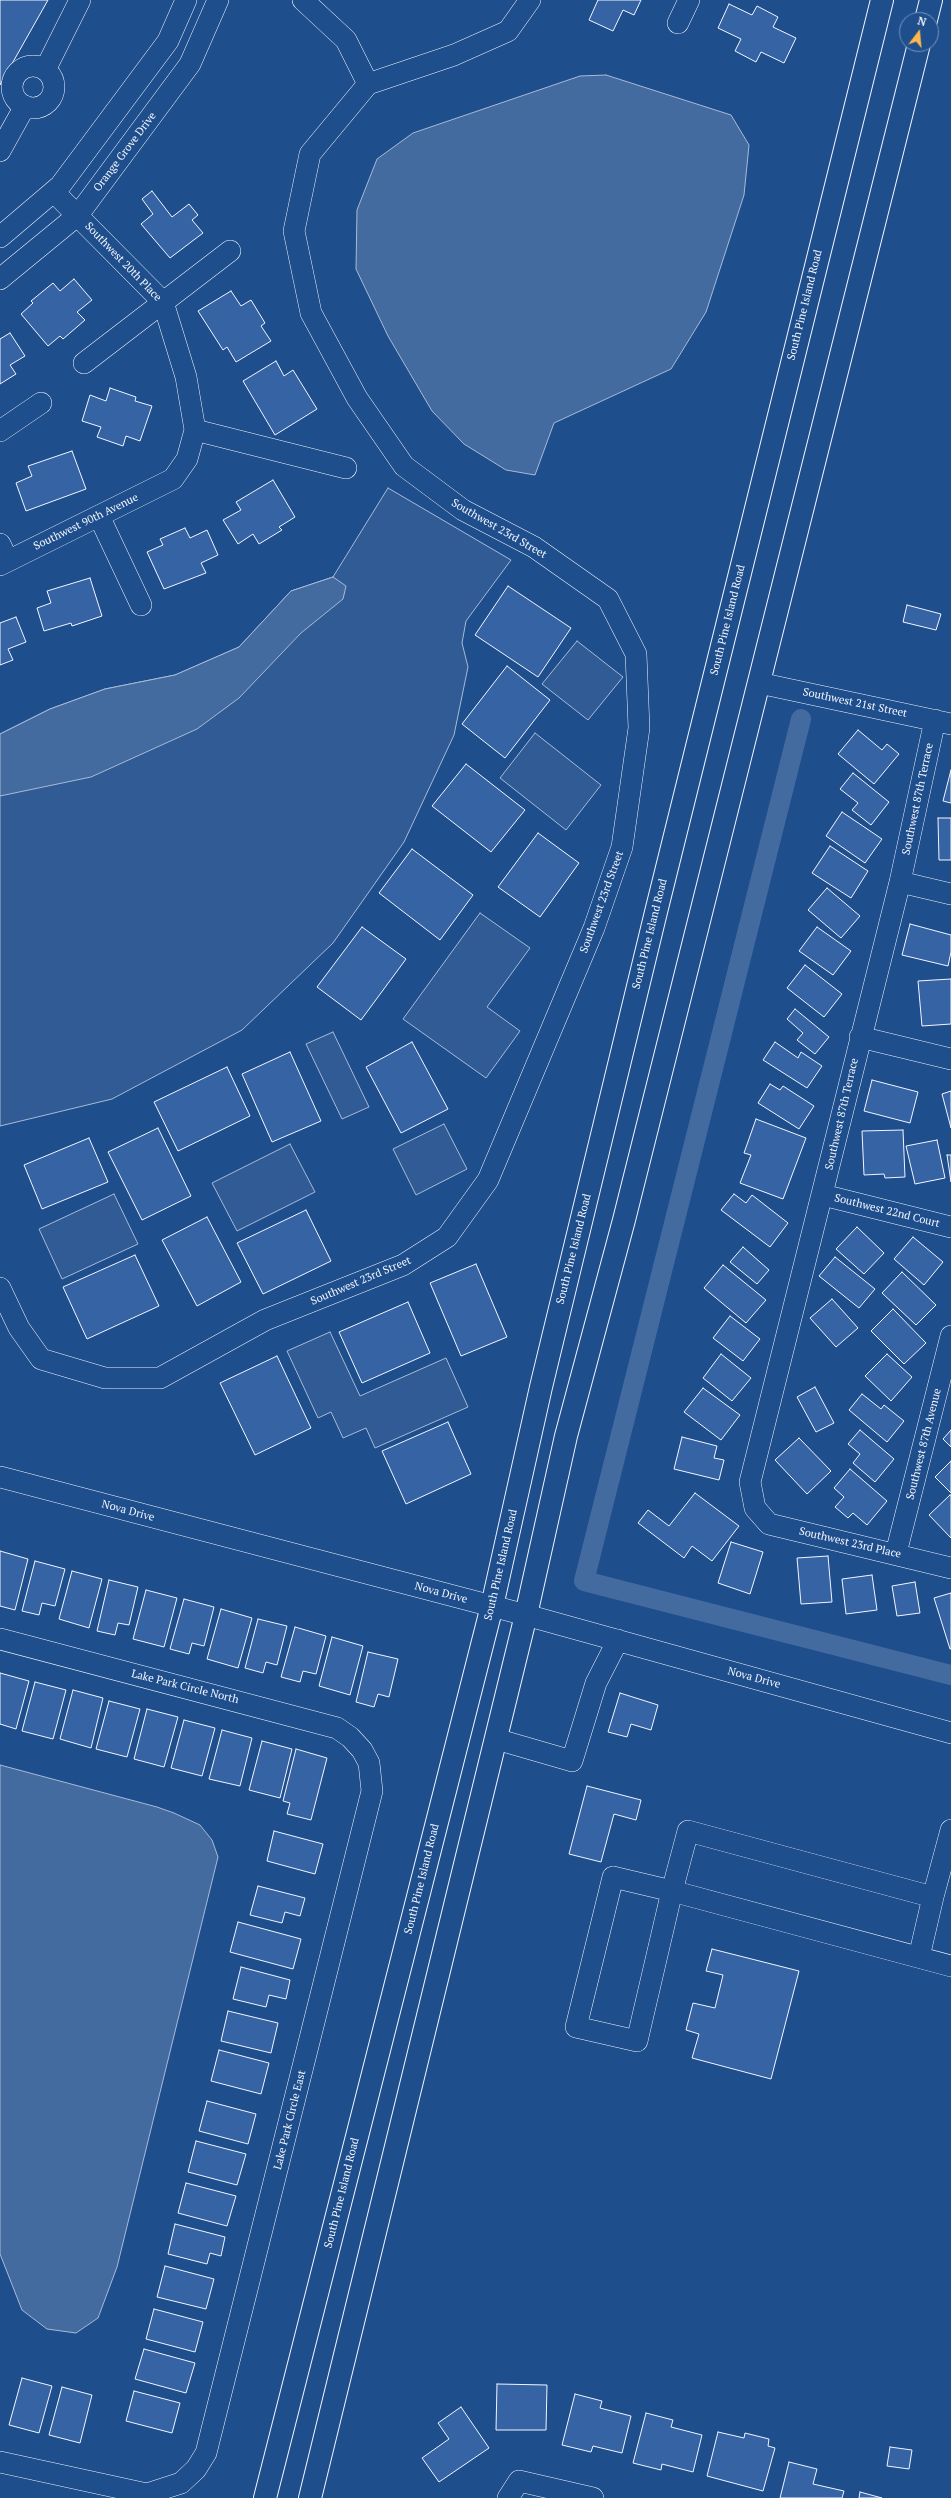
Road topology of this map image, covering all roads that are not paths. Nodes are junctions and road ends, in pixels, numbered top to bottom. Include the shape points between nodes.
1 (80, 0) edge
2 (186, 0) edge
3 (218, 0) edge
4 (303, 0) edge
5 (530, 0) edge
6 (689, 0) edge
7 (882, 0) edge
8 (931, 0) edge
9 (928, 12) edge
10 (678, 23) dead end
11 (917, 52) edge
12 (45, 70) junction
13 (368, 84) junction
14 (25, 106) junction
15 (0, 150) edge
16 (54, 192) junction
17 (78, 215) junction
18 (0, 237) edge
19 (230, 251) dead end
20 (0, 280) edge
21 (163, 302) junction
22 (84, 363) dead end
23 (41, 403) dead end
24 (0, 430) edge
25 (195, 430) junction
26 (346, 468) dead end
27 (173, 479) joint
28 (99, 516) junction
29 (3, 557) edge
30 (141, 604) dead end
31 (759, 683) junction
32 (943, 722) edge
33 (900, 882) junction
34 (951, 894) edge
35 (860, 1037) junction
36 (951, 1059) edge
37 (822, 1195) junction
38 (951, 1227) edge
39 (0, 1288) edge
40 (951, 1336) edge
41 (0, 1477) edge
42 (755, 1508) joint
43 (896, 1553) junction
44 (951, 1568) edge
45 (492, 1606) junction
46 (526, 1615) junction
47 (0, 1639) edge
48 (618, 1640) junction
49 (951, 1733) edge
50 (496, 1739) junction
51 (362, 1750) joint
52 (951, 1830) edge
53 (672, 1891) junction
54 (934, 1897) junction
55 (919, 1957) junction
56 (951, 1966) edge
57 (0, 2462) edge
58 (514, 2489) edge
59 (265, 2498) edge
60 (310, 2498) edge
61 (593, 2498) edge

1 - 12 street
2 - 16 street via 168,41 126,101
3 - 17 street, Orange Grove Drive via 190,64
4 - 13 street via 346,40
5 - 13 street via 508,30 454,55
6 - 10 street
7 - 45 main road, South Pine Island Road via 540,1387
8 - 9 main road
11 - 31 main road
12 - 14 street via 53,81 53,95 38,108
12 - 14 street via 39,67 25,68 15,76 12,90 19,103
13 - 39 street, Southwest 23rd Street via 310,154 294,231 311,314 357,398 404,466 463,510 534,547 608,599 636,654 639,728 622,847 594,928 488,1180 447,1237 403,1265 265,1320 160,1378 105,1378 41,1359 19,1328
14 - 15 street
16 - 17 street, Southwest 20th Place
16 - 18 street
17 - 20 street, Orange Grove Drive
17 - 21 street, Southwest 20th Place
19 - 21 street
21 - 22 street
21 - 25 street, Southwest 20th Place via 186,377
23 - 24 street
25 - 26 street
25 - 27 street, Southwest 20th Place via 187,458
27 - 28 street, Southwest 90th Avenue
28 - 29 street, Southwest 90th Avenue
28 - 30 street
31 - 32 street, Southwest 21st Street
31 - 46 main road via 626,1213 566,1436
32 - 33 street, Southwest 87th Terrace
33 - 34 street
33 - 35 street, Southwest 87th Terrace
35 - 36 street
35 - 37 street, Southwest 87th Terrace
37 - 38 street, Southwest 22nd Court
37 - 42 street, Southwest 87th Terrace via 750,1482
40 - 43 street, Southwest 87th Avenue
41 - 45 street, Nova Drive
42 - 43 street, Southwest 23rd Place via 769,1524
43 - 44 street, Southwest 23rd Place
45 - 46 street, Nova Drive
45 - 59 main road, South Pine Island Road
46 - 48 street, Nova Drive
46 - 50 main road
47 - 51 street, Lake Park Circle North via 324,1723 350,1737
48 - 49 street, Nova Drive
48 - 50 street via 596,1683 572,1761
50 - 60 main road
51 - 57 street, Lake Park Circle East via 369,1763 372,1777 370,1802 208,2447 196,2470 181,2483 147,2494
52 - 54 street
53 - 53 street via 613,1877 576,2027 636,2040
53 - 54 street via 688,1831
53 - 55 street
54 - 55 street
55 - 56 street
58 - 61 street

